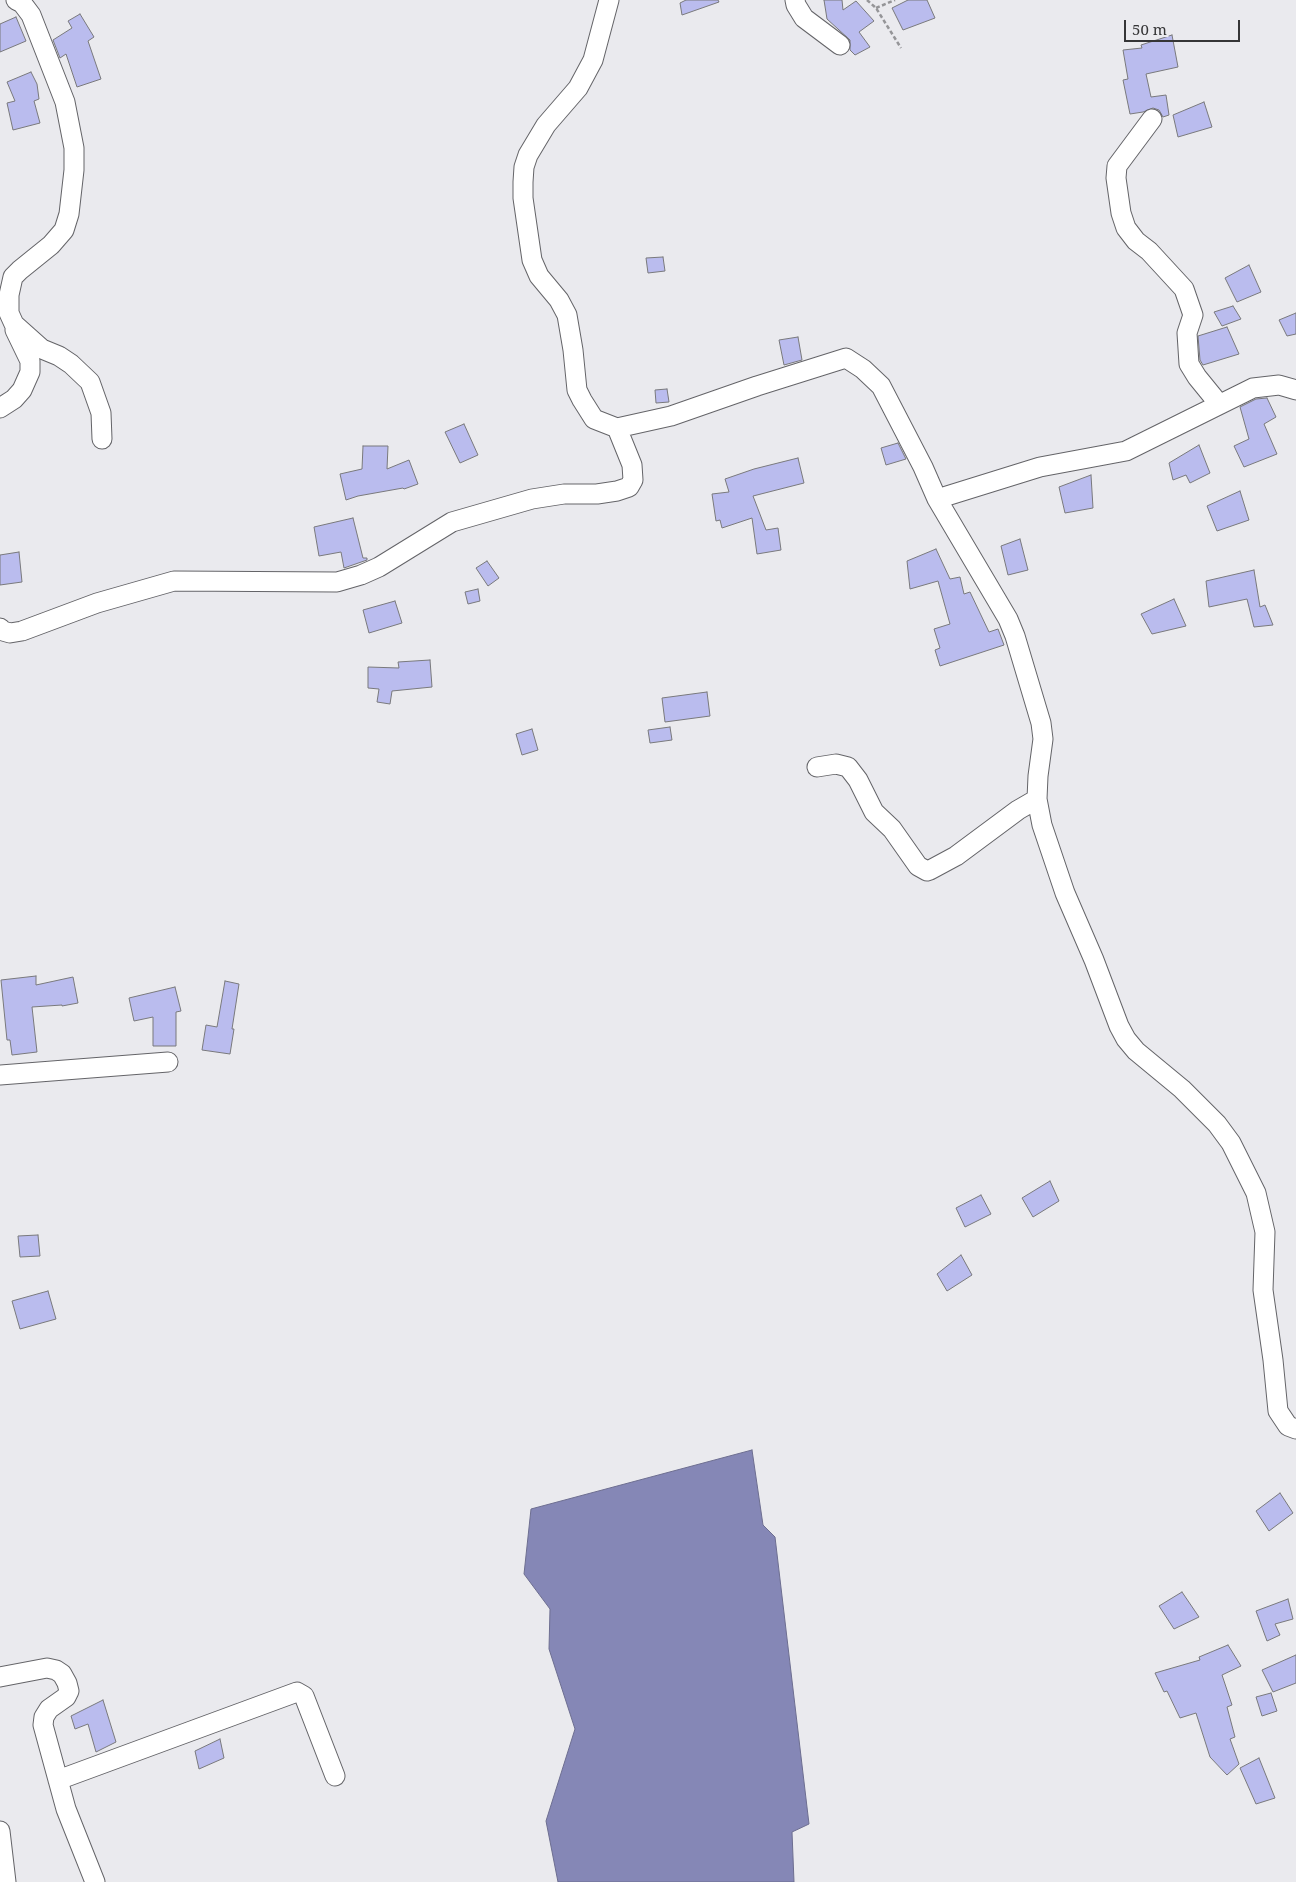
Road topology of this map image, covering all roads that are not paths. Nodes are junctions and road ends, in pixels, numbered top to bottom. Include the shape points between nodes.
1 (16, 0) edge
2 (609, 0) edge
3 (796, 0) edge
4 (840, 45) dead end
5 (1152, 120) dead end
6 (14, 324) junction
7 (1296, 390) edge
8 (1219, 404) junction
9 (0, 408) edge
10 (617, 428) junction
11 (102, 439) dead end
12 (937, 499) junction
13 (0, 628) edge
14 (817, 767) dead end
15 (1037, 799) junction
16 (168, 1062) dead end
17 (0, 1075) edge
18 (1296, 1429) edge
19 (0, 1678) edge
20 (335, 1776) dead end
21 (58, 1780) junction
22 (0, 1831) edge
23 (6, 1882) edge
24 (95, 1882) edge

1 - 6 street via 31,14 65,102 74,148 74,170 64,230 52,245 20,270 10,286 8,304
2 - 10 street via 593,60 578,88 546,125 528,155 524,167 523,198 532,260 539,276 567,316 577,390 594,419
3 - 4 street via 804,18
5 - 8 street via 1117,166 1120,213 1136,241 1184,289 1193,314 1187,333 1189,364
6 - 9 street via 30,361 30,372 22,390
6 - 11 street via 42,349 71,364 90,382 101,413
7 - 8 street via 1279,385 1253,388
8 - 12 street via 1126,452 1040,467
10 - 12 street via 671,416 846,358 881,386
10 - 13 street via 632,465 633,480 629,487 597,494 564,494 532,499 452,522 361,575 337,582 174,581 97,603 22,631 10,633
12 - 15 street via 1015,636 1041,724 1043,739
14 - 15 street via 836,764 848,767 874,812 888,823 918,866 926,871 956,856
15 - 18 street via 1046,839 1065,893 1126,1039 1218,1124 1256,1193 1265,1232 1263,1290 1278,1411 1288,1426
16 - 17 street
19 - 21 street via 47,1668 62,1674 69,1691 49,1709 43,1725
20 - 21 street via 304,1696 297,1692
21 - 24 street
22 - 23 street

